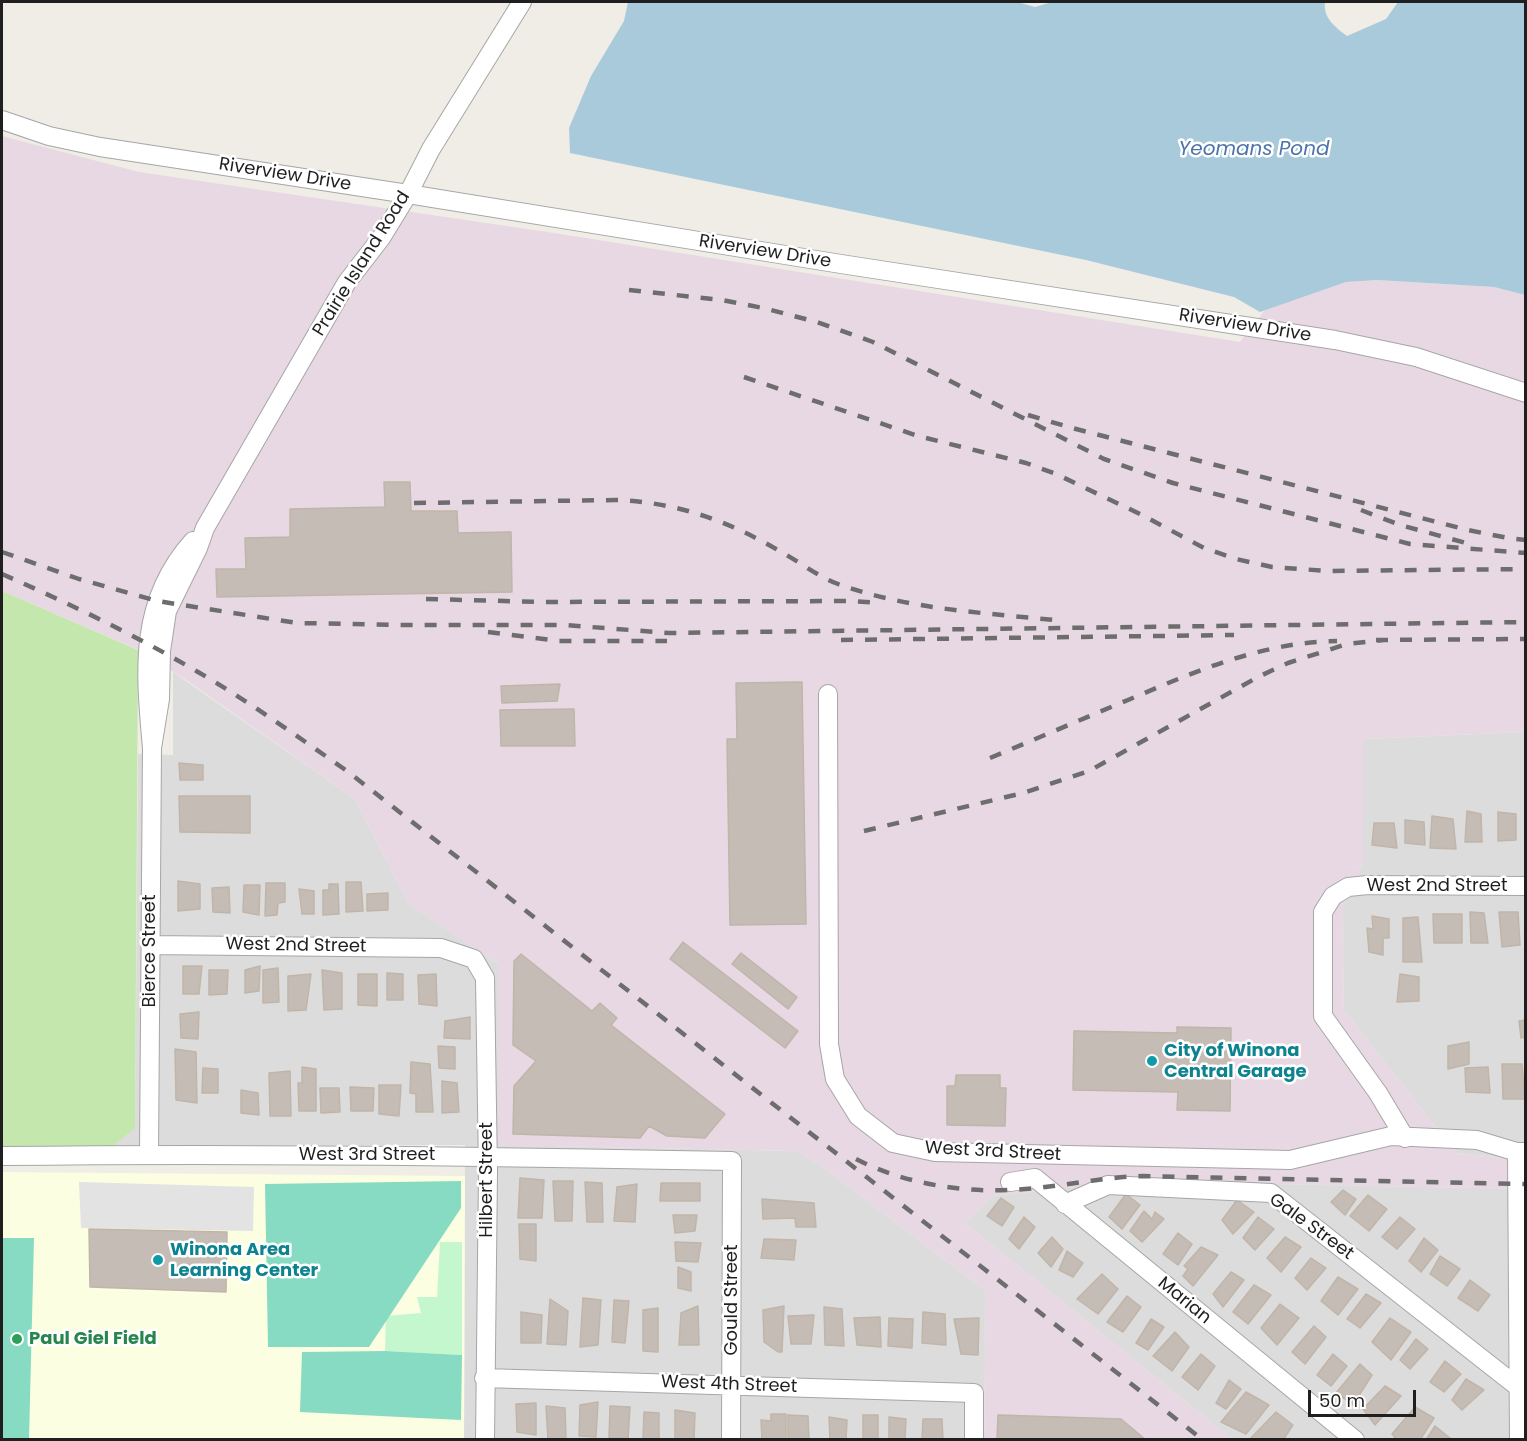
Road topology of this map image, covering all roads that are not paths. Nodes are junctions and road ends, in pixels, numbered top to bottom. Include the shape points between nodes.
1 (522, 2) edge
2 (2, 120) edge
3 (408, 194) junction
4 (1526, 393) edge
5 (157, 624) joint
6 (828, 694) dead end
7 (1526, 886) edge
8 (150, 945) junction
9 (441, 948) joint
10 (1405, 1138) junction
11 (1521, 1152) edge
12 (149, 1154) junction
13 (2, 1156) edge
14 (488, 1156) junction
15 (732, 1161) joint
16 (1010, 1182) dead end
17 (1065, 1204) junction
18 (484, 1378) junction
19 (732, 1385) junction
20 (1518, 1387) junction
21 (485, 1440) edge
22 (731, 1440) edge
23 (974, 1440) edge
24 (1354, 1440) edge
25 (1519, 1440) edge

1 - 3 street, Prairie Island Road via 431,149
2 - 3 street, Riverview Drive via 100,147
3 - 4 street, Riverview Drive via 1335,340 1416,357
3 - 5 street, Prairie Island Road via 347,282 205,528 177,560 161,591
5 - 8 street, Bierce Street via 160,699 152,748
6 - 10 street, West 3rd Street via 829,1044 836,1079 858,1116 893,1143 934,1152 1290,1160 1391,1136
7 - 10 street, West 2nd Street via 1348,887 1333,896 1323,912 1323,1016
8 - 9 street, West 2nd Street
8 - 12 street, Bierce Street
9 - 14 street, Hilbert Street via 474,959 485,978
10 - 11 street, West 3rd Street via 1477,1140
11 - 20 street
12 - 13 street, West 3rd Street
12 - 14 street, West 3rd Street
14 - 15 street, West 3rd Street
14 - 18 street, Hilbert Street
15 - 19 street, Gould Street
16 - 17 street, Marian via 1035,1178
17 - 20 street, Gale Street via 1108,1185 1271,1193
17 - 24 street, Marian
18 - 19 street, West 4th Street
18 - 21 street, Hilbert Street
19 - 22 street, Gould Street
19 - 23 street, West 4th Street via 974,1393
20 - 25 street

